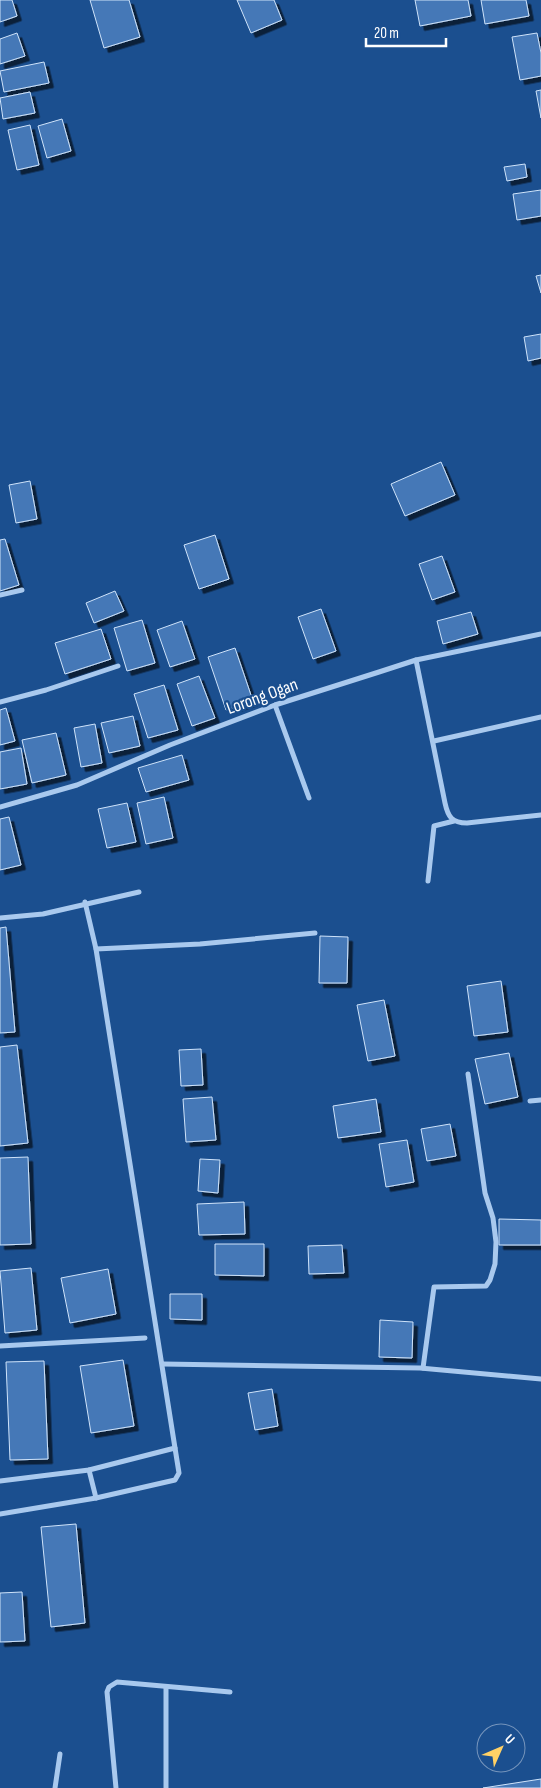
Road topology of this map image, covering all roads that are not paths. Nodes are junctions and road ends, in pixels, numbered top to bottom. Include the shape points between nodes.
1 (22, 590) dead end
2 (0, 594) edge
3 (541, 634) edge
4 (416, 660) junction
5 (118, 666) dead end
6 (0, 702) edge
7 (276, 705) junction
8 (541, 717) edge
9 (434, 741) junction
10 (309, 798) dead end
11 (0, 808) edge
12 (541, 815) edge
13 (454, 821) junction
14 (428, 881) dead end
15 (139, 892) dead end
16 (85, 902) junction
17 (0, 918) edge
18 (314, 933) dead end
19 (96, 949) junction
20 (468, 1074) dead end
21 (541, 1100) edge
22 (530, 1101) dead end
23 (145, 1338) dead end
24 (0, 1346) edge
25 (163, 1364) junction
26 (423, 1368) junction
27 (541, 1378) edge
28 (175, 1448) junction
29 (88, 1470) junction
30 (0, 1481) edge
31 (96, 1498) junction
32 (0, 1514) edge
33 (166, 1688) junction
34 (230, 1692) dead end
35 (60, 1754) dead end
36 (55, 1788) edge
37 (116, 1788) edge
38 (166, 1788) edge

1 - 2 street
3 - 4 street, Lorong Ogan
4 - 7 street, Lorong Ogan
4 - 9 street
5 - 6 street
7 - 10 street
7 - 11 street, Lorong Ogan via 77,785
8 - 9 street
9 - 13 street via 448,812
12 - 13 street via 467,823
13 - 14 street via 434,826
15 - 16 street
16 - 17 street via 43,914
16 - 19 street
18 - 19 street via 200,944
19 - 25 street
20 - 26 street via 485,1193 494,1227 495,1264 486,1286 434,1287
21 - 22 street
23 - 24 street
25 - 26 street
25 - 28 street
26 - 27 street
28 - 29 street
28 - 31 street via 179,1474 175,1480
29 - 30 street
29 - 31 street
31 - 32 street
33 - 34 street
33 - 37 street via 117,1682 107,1692
33 - 38 street
35 - 36 street

